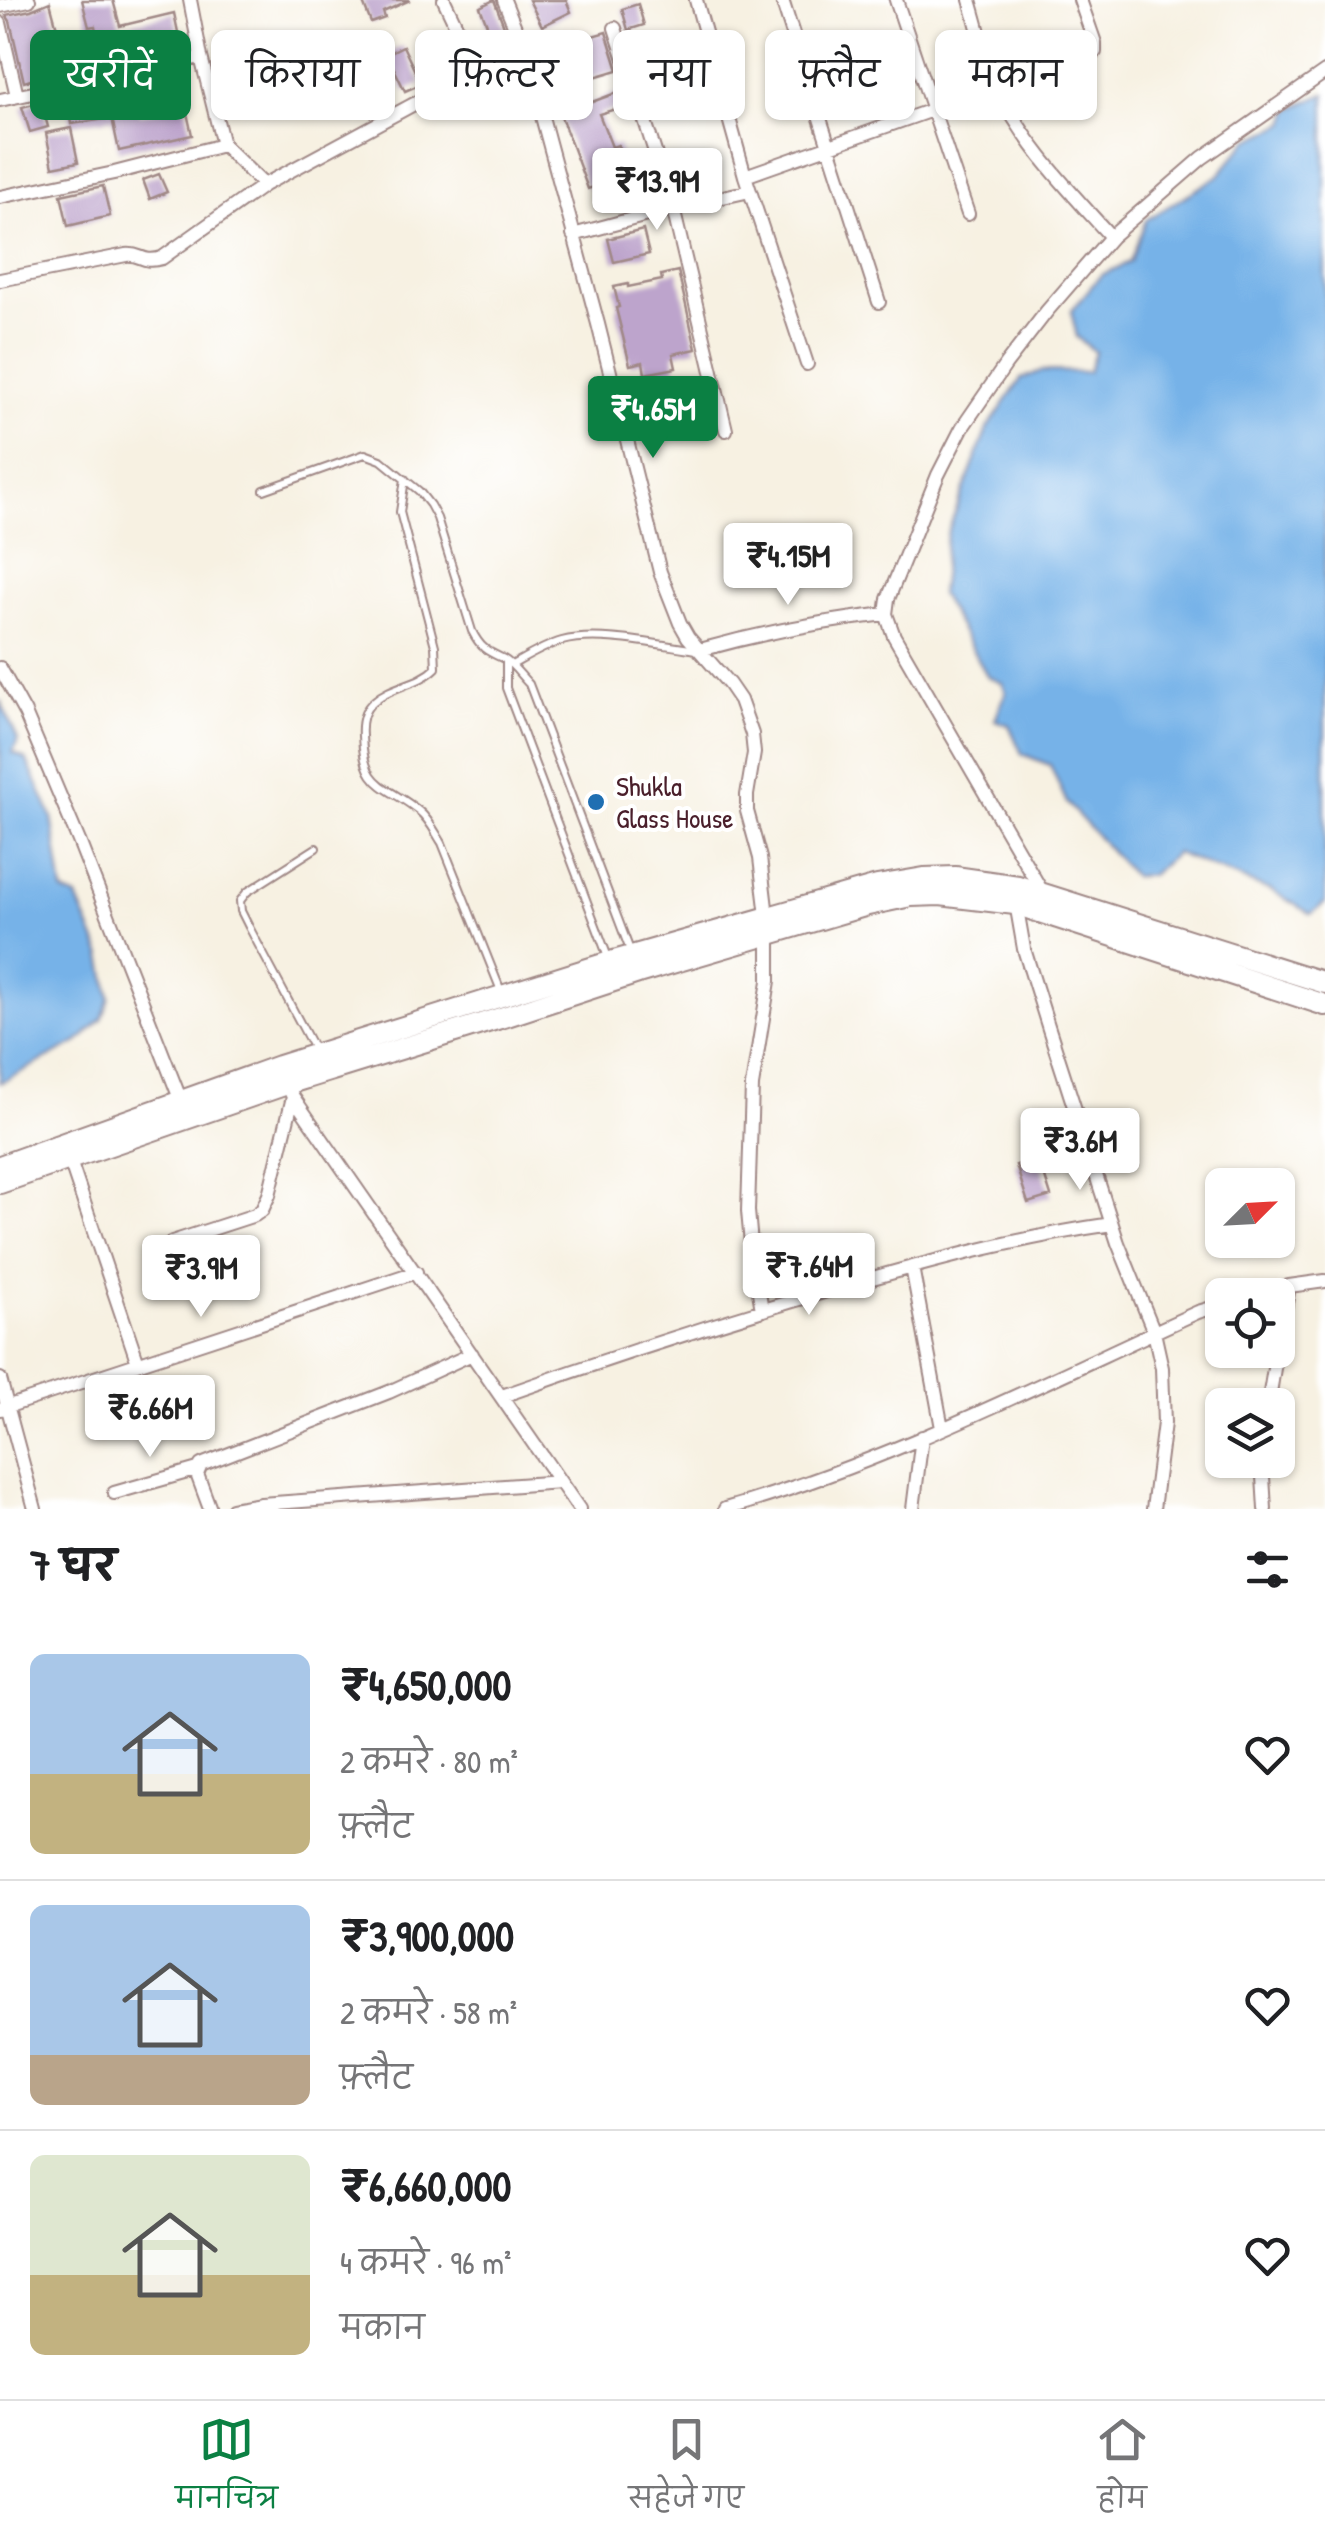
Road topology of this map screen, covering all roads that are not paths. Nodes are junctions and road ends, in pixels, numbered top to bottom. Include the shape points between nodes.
1 (29, 0) edge
2 (190, 0) edge
3 (444, 0) edge
4 (524, 0) edge
5 (696, 0) edge
6 (782, 0) edge
7 (896, 0) edge
8 (970, 0) edge
9 (1080, 0) edge
10 (506, 5) edge
11 (0, 6) edge
12 (0, 23) edge
13 (616, 28) dead end
14 (458, 30) edge
15 (516, 30) edge
16 (979, 30) edge
17 (1090, 30) edge
18 (201, 57) junction
19 (1325, 72) edge
20 (18, 96) junction
21 (0, 100) edge
22 (415, 103) edge
23 (935, 109) edge
24 (931, 110) junction
25 (543, 120) edge
26 (1016, 120) edge
27 (223, 145) junction
28 (830, 145) junction
29 (745, 176) junction
30 (264, 185) junction
31 (750, 191) junction
32 (0, 197) edge
33 (673, 208) junction
34 (968, 214) dead end
35 (574, 235) junction
36 (1111, 237) junction
37 (0, 280) edge
38 (879, 302) dead end
39 (806, 364) dead end
40 (726, 430) dead end
41 (405, 480) junction
42 (264, 490) dead end
43 (886, 614) junction
44 (700, 650) junction
45 (508, 664) junction
46 (0, 668) edge
47 (316, 848) dead end
48 (1017, 895) junction
49 (1044, 903) junction
50 (768, 925) junction
51 (635, 964) junction
52 (613, 971) junction
53 (1325, 983) edge
54 (507, 1005) junction
55 (1325, 1005) edge
56 (317, 1053) junction
57 (286, 1082) junction
58 (181, 1101) junction
59 (68, 1158) junction
60 (0, 1166) edge
61 (0, 1183) edge
62 (1112, 1224) junction
63 (172, 1242) dead end
64 (912, 1267) junction
65 (416, 1272) junction
66 (1325, 1281) edge
67 (1295, 1285) edge
68 (762, 1310) junction
69 (1205, 1310) edge
70 (1154, 1332) junction
71 (472, 1354) junction
72 (138, 1363) junction
73 (0, 1379) edge
74 (502, 1396) junction
75 (4, 1408) edge
76 (942, 1428) junction
77 (922, 1436) junction
78 (198, 1469) junction
79 (1263, 1478) edge
80 (560, 1482) junction
81 (114, 1492) dead end
82 (262, 1507) edge
83 (35, 1509) edge
84 (210, 1509) edge
85 (232, 1509) edge
86 (579, 1509) edge
87 (725, 1509) edge
88 (913, 1509) edge
89 (1152, 1509) edge
90 (1265, 1509) edge

1 - 11 street
2 - 18 street
3 - 14 street
4 - 10 street
5 - 29 street
6 - 28 street
7 - 24 street
8 - 16 street
9 - 17 street
10 - 15 street
12 - 20 street
13 - 33 street
18 - 20 street
18 - 27 street
19 - 36 street via 1202,158
20 - 21 street
22 - 30 street
23 - 24 street
24 - 28 street
24 - 34 street
25 - 35 street
26 - 36 street
27 - 30 street
27 - 32 street
28 - 29 street
28 - 38 street
29 - 31 street
30 - 37 street via 162,258 150,262 132,254
31 - 33 street
31 - 39 street
33 - 35 street
33 - 40 street
35 - 44 street via 660,572 680,623
36 - 43 street via 962,428
41 - 42 lane via 365,454
41 - 45 lane via 437,518 477,642
41 - 54 lane via 400,512 436,668 365,711 363,759 380,786 420,812 442,843
43 - 44 street
43 - 49 street
44 - 45 lane via 589,638 564,640
44 - 50 street via 740,700 752,734 747,812
45 - 51 lane via 529,684
45 - 52 lane via 506,688
46 - 58 street via 71,822
47 - 56 lane via 240,901
48 - 49 main road
48 - 50 main road via 955,877 924,878 876,886
48 - 62 street via 1024,949
49 - 53 main road
49 - 55 main road
50 - 51 main road
50 - 68 street via 770,969 751,1101 748,1211
51 - 52 main road
52 - 54 main road
54 - 56 main road
54 - 57 main road
56 - 57 main road
57 - 58 main road
57 - 59 main road
57 - 63 street via 270,1195 262,1210
57 - 65 street
58 - 60 main road
59 - 61 main road
59 - 72 street
62 - 64 street
62 - 70 street
64 - 68 street
64 - 76 street
65 - 71 street
65 - 72 street
66 - 67 street
68 - 74 street
69 - 70 street
70 - 76 street
70 - 89 street via 1164,1423
71 - 74 street
71 - 78 street
72 - 75 street
73 - 75 street
74 - 80 street
75 - 83 street
76 - 77 street
77 - 87 street
77 - 88 street
78 - 81 street
78 - 84 street
79 - 90 street
80 - 82 street
80 - 86 street
82 - 85 street

